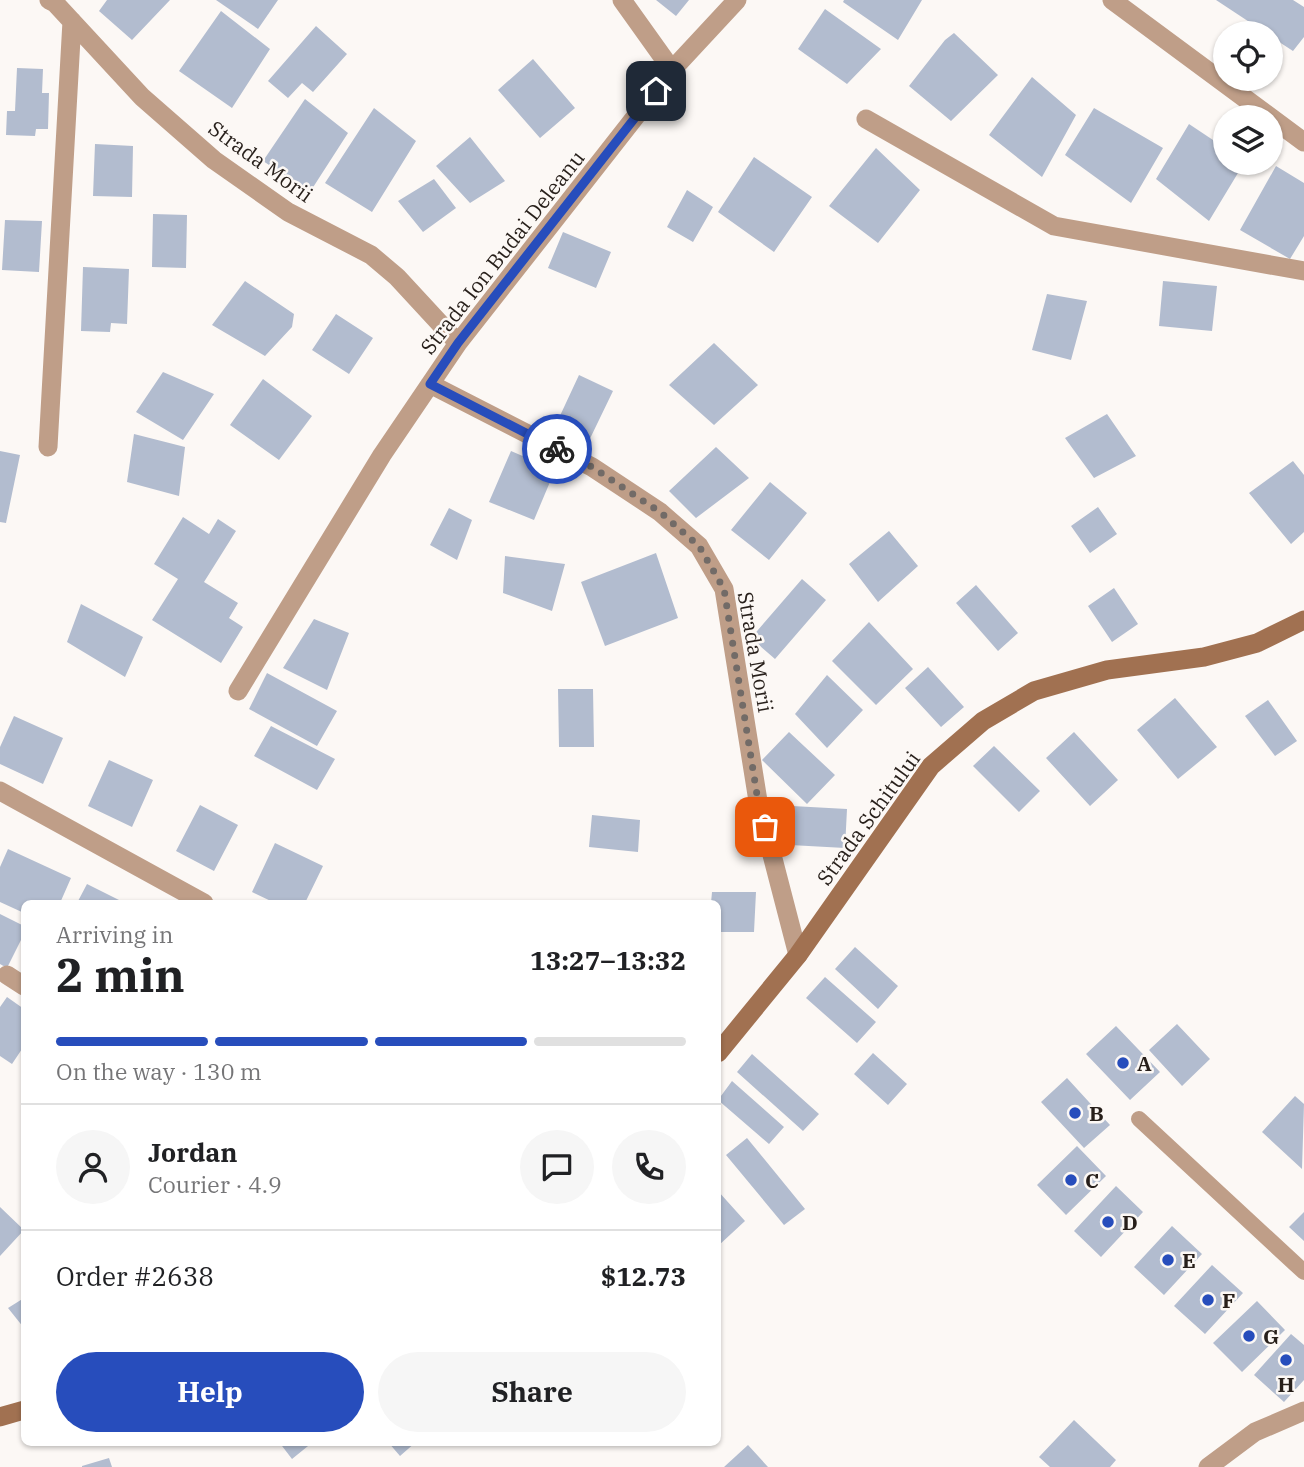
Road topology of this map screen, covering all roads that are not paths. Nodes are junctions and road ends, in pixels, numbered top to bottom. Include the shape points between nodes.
1 (49, 0) edge
2 (622, 0) edge
3 (737, 0) edge
4 (1112, 0) edge
5 (72, 21) junction
6 (672, 70) junction
7 (866, 119) dead end
8 (1304, 142) edge
9 (1304, 271) edge
10 (458, 343) junction
11 (430, 384) junction
12 (48, 447) dead end
13 (1304, 620) edge
14 (238, 691) dead end
15 (0, 790) edge
16 (199, 900) edge
17 (798, 955) junction
18 (7, 975) dead end
19 (21, 984) edge
20 (721, 1049) edge
21 (1139, 1119) dead end
22 (1304, 1272) edge
23 (1304, 1410) edge
24 (21, 1411) edge
25 (0, 1417) edge
26 (1208, 1467) edge

1 - 5 street, Strada Morii
2 - 6 street
3 - 6 street, Strada Ion Budai Deleanu
4 - 8 street
5 - 10 street, Strada Morii via 142,97 214,160 288,212 371,256 397,277
5 - 12 street
6 - 10 street, Strada Ion Budai Deleanu
7 - 9 street via 1054,226
10 - 11 street, Strada Ion Budai Deleanu
11 - 14 street, Strada Ion Budai Deleanu
11 - 17 street, Strada Morii via 592,467 660,512 699,546 724,589 758,801
13 - 17 main road, Strada Schitului via 1258,643 1204,657 1107,670 1034,691 983,721 931,766
15 - 16 street
17 - 20 main road, Strada Schitului
18 - 19 street
21 - 22 lane
23 - 26 street via 1255,1432
24 - 25 main road

